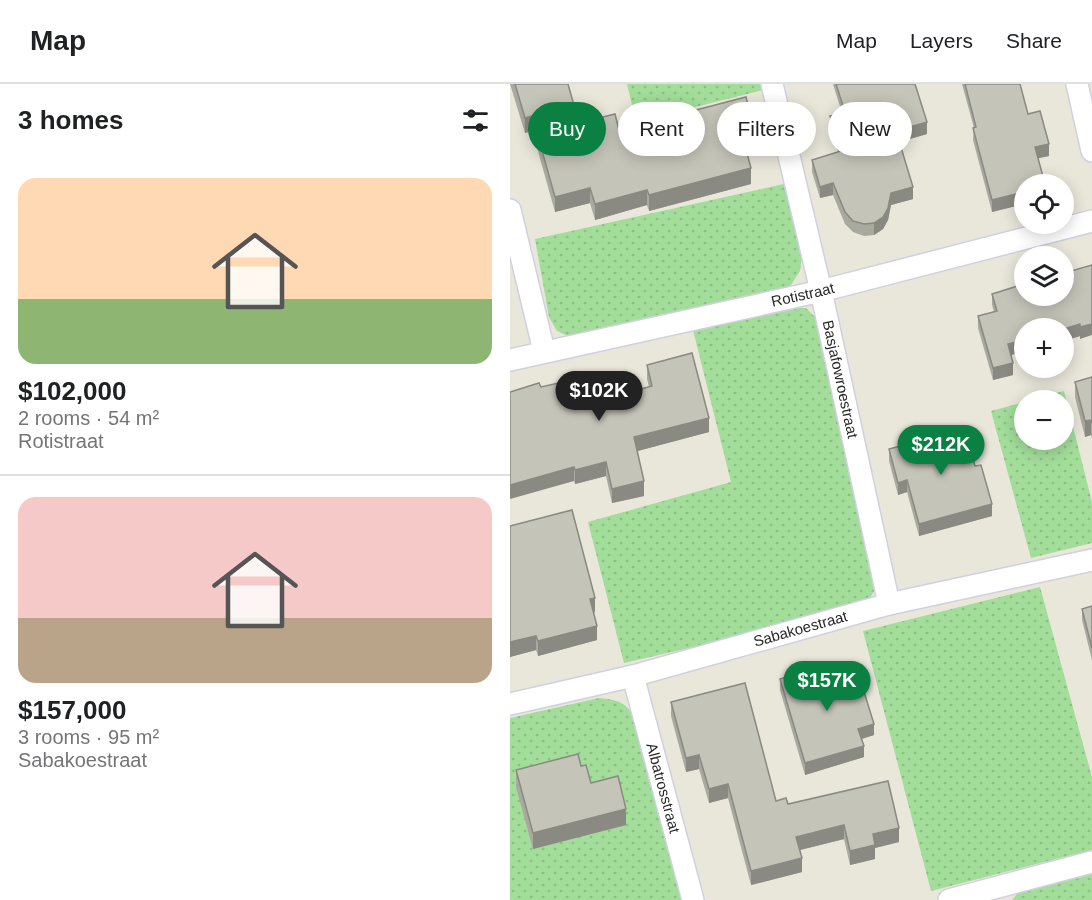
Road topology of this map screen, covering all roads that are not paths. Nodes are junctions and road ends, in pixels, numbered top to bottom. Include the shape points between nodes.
1 (772, 84) edge
2 (1077, 84) edge
3 (1092, 151) edge
4 (510, 210) edge
5 (1092, 221) edge
6 (821, 291) junction
7 (544, 351) junction
8 (510, 360) edge
9 (1092, 560) edge
10 (889, 604) junction
11 (633, 676) junction
12 (510, 704) edge
13 (1092, 862) edge
14 (992, 894) edge
15 (693, 900) edge
16 (949, 900) edge

1 - 6 street, Basjafowroestraat
2 - 3 street
4 - 7 street
5 - 6 street, Rotistraat
6 - 7 street, Rotistraat
6 - 10 street, Basjafowroestraat
7 - 8 street, Rotistraat
9 - 10 street, Sabakoestraat
10 - 11 street, Sabakoestraat
11 - 12 street, Sabakoestraat
11 - 15 street, Albatrosstraat
13 - 14 street
14 - 16 street

